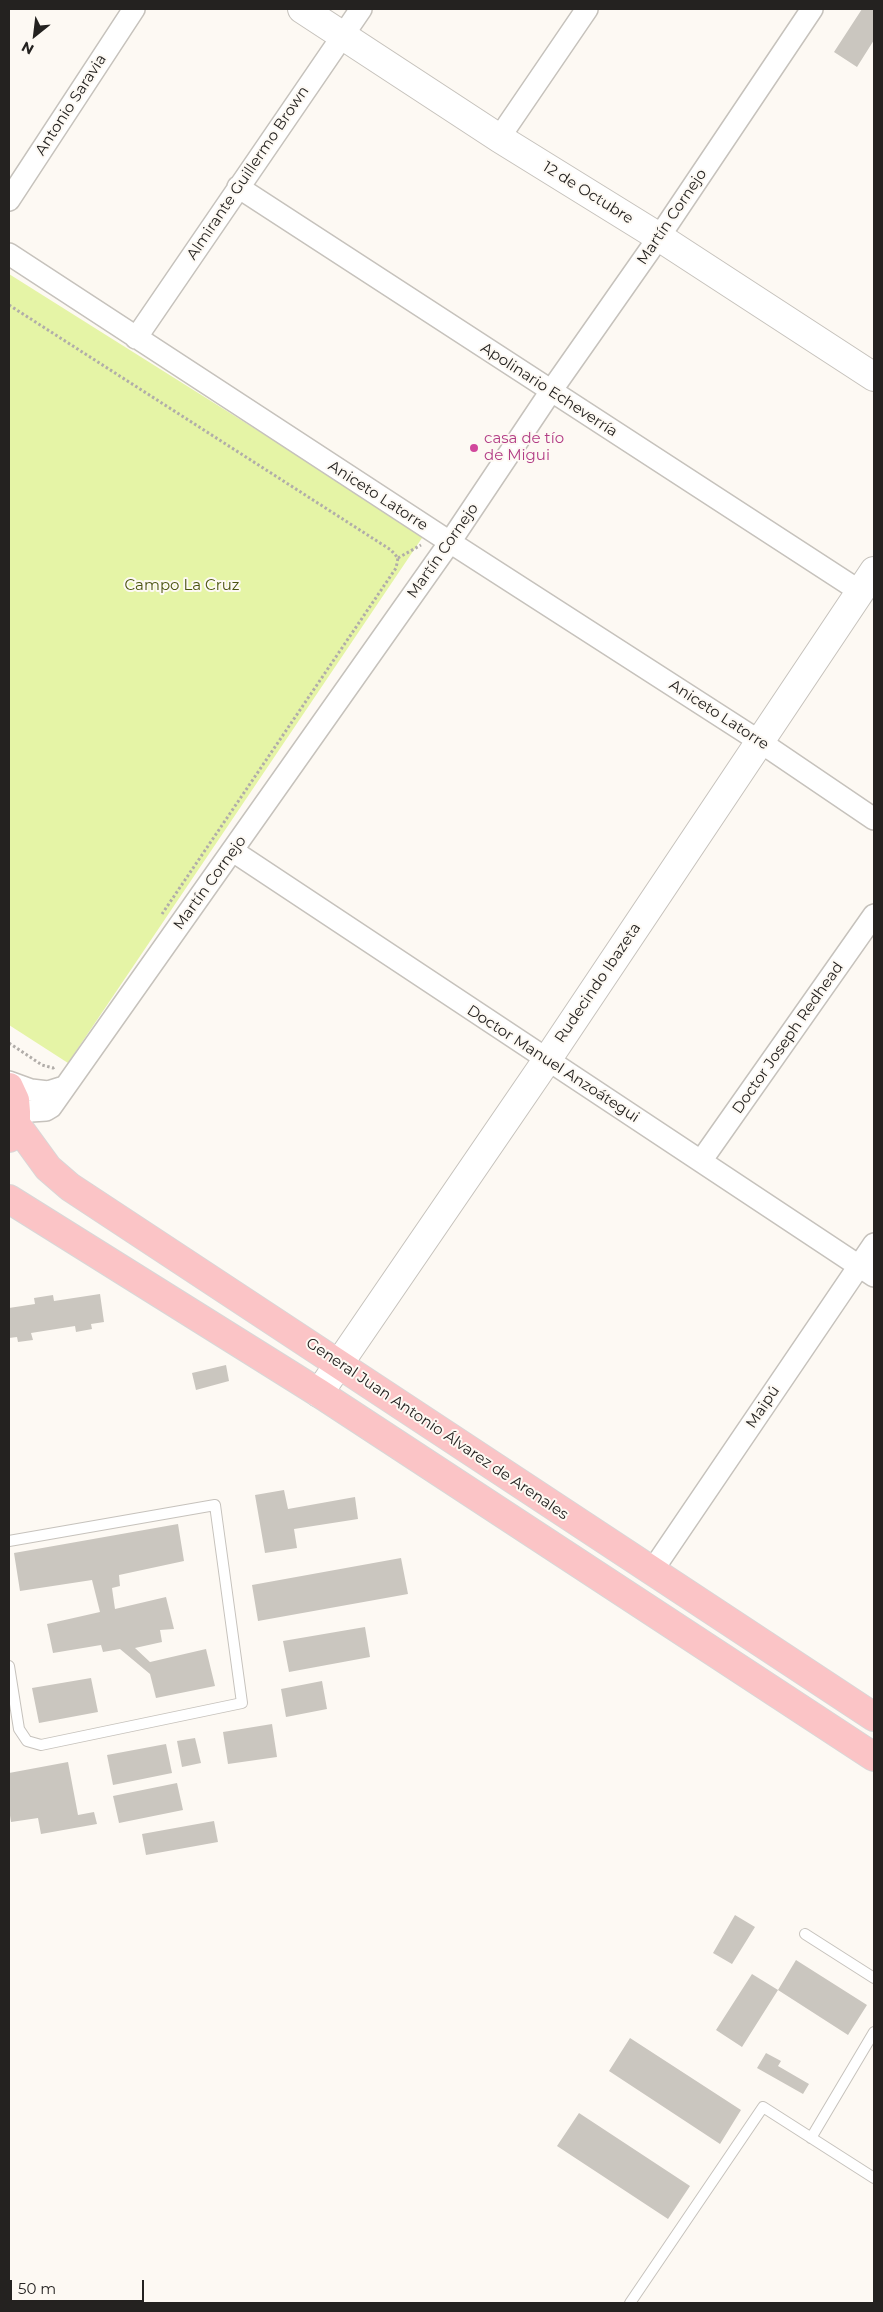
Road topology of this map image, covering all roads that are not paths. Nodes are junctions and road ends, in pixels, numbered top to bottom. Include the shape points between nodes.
1 (134, 9) edge
2 (302, 9) edge
3 (361, 9) edge
4 (587, 9) edge
5 (812, 9) edge
6 (343, 34) junction
7 (499, 138) junction
8 (238, 187) junction
9 (9, 200) edge
10 (659, 237) junction
11 (9, 254) edge
12 (136, 338) junction
13 (874, 377) edge
14 (551, 391) junction
15 (450, 542) junction
16 (867, 582) edge
17 (759, 741) junction
18 (874, 818) edge
19 (233, 851) junction
20 (874, 915) edge
21 (547, 1060) junction
22 (9, 1082) edge
23 (64, 1087) junction
24 (12, 1115) edge
25 (701, 1161) junction
26 (9, 1199) edge
27 (874, 1244) edge
28 (866, 1271) edge
29 (338, 1364) junction
30 (319, 1393) junction
31 (9, 1541) edge
32 (652, 1571) junction
33 (9, 1666) edge
34 (874, 1717) edge
35 (874, 1757) edge
36 (805, 1934) dead end
37 (874, 1978) edge
38 (874, 2032) edge
39 (811, 2138) junction
40 (874, 2178) edge
41 (630, 2303) edge

1 - 9 street, Antonio Saravia
2 - 6 street, 12 de Octubre
3 - 6 street, Almirante Guillermo Brown
4 - 7 street
5 - 10 street, Martín Cornejo
6 - 7 street, 12 de Octubre
6 - 8 street, Almirante Guillermo Brown
7 - 10 street, 12 de Octubre
8 - 12 street, Almirante Guillermo Brown
8 - 14 street, Apolinario Echeverría
10 - 13 street, 12 de Octubre
10 - 14 street, Martín Cornejo
11 - 12 street, Aniceto Latorre
12 - 15 street, Aniceto Latorre
14 - 15 street, Martín Cornejo
14 - 16 street, Apolinario Echeverría
15 - 17 street, Aniceto Latorre
15 - 19 street, Martín Cornejo
16 - 17 street, Rudecindo Ibazeta
17 - 18 street, Aniceto Latorre
17 - 21 street, Rudecindo Ibazeta
19 - 21 street, Doctor Manuel Anzoátegui
19 - 23 street, Martín Cornejo
20 - 25 street, Doctor Joseph Redhead
21 - 25 street, Doctor Manuel Anzoátegui
21 - 29 street, Rudecindo Ibazeta
22 - 23 street via 48,1092
23 - 24 street, Martín Cornejo via 46,1110
24 - 29 main road, General Juan Antonio Álvarez de Arenales via 48,1168 70,1187
25 - 28 street, Doctor Manuel Anzoátegui
26 - 30 main road
27 - 28 street, Maipú
28 - 32 street, Maipú
29 - 30 street, Rudecindo Ibazeta
29 - 32 main road, General Juan Antonio Álvarez de Arenales
30 - 35 main road
31 - 33 lane via 215,1505 242,1703 41,1745 27,1741 19,1729
32 - 34 main road, General Juan Antonio Álvarez de Arenales
36 - 37 lane
38 - 39 lane
39 - 40 lane
39 - 41 lane via 763,2107

